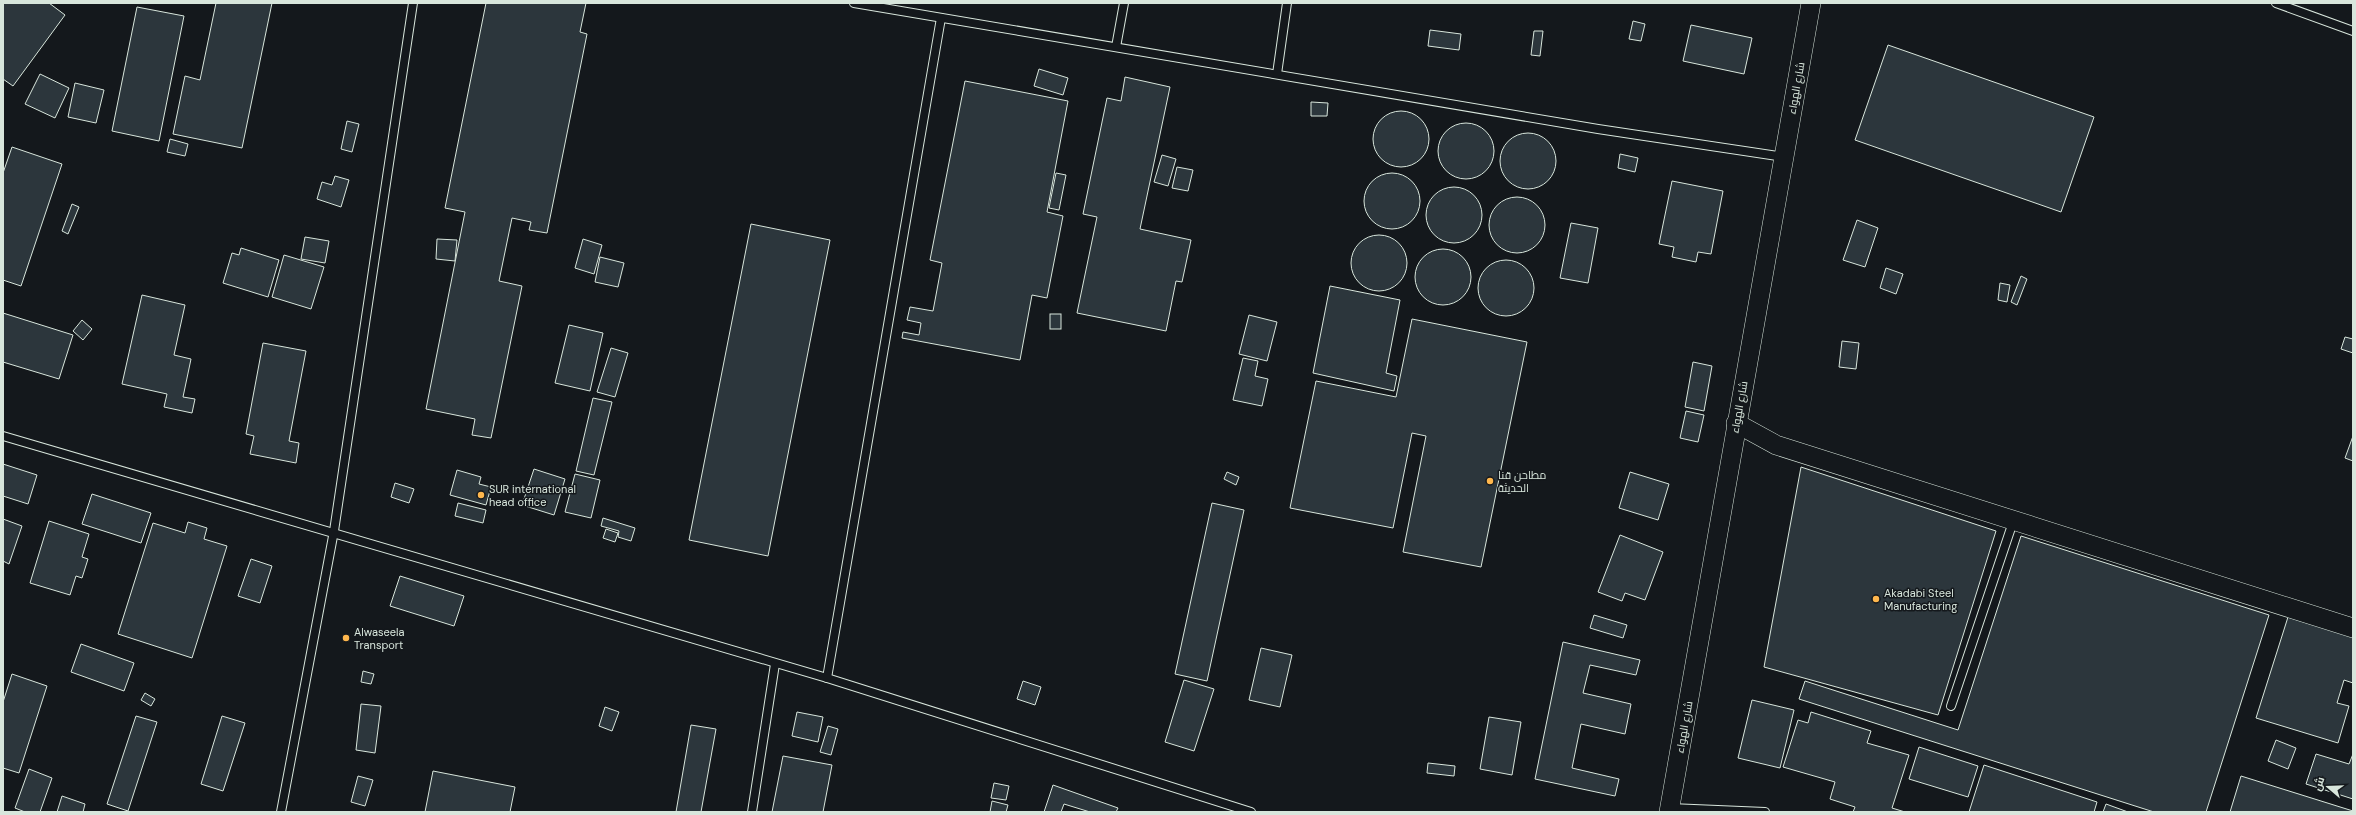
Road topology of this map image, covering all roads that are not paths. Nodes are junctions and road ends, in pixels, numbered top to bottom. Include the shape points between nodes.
1 (413, 3) edge
2 (854, 3) edge
3 (1124, 3) edge
4 (1287, 3) edge
5 (1811, 3) edge
6 (2276, 3) edge
7 (941, 18) junction
8 (2353, 31) edge
9 (1116, 47) junction
10 (1277, 74) junction
11 (1784, 158) junction
12 (1736, 423) junction
13 (3, 436) edge
14 (2014, 519) junction
15 (334, 531) junction
16 (2353, 628) edge
17 (774, 664) junction
18 (827, 678) junction
19 (1951, 706) dead end
20 (1669, 810) edge
21 (1245, 811) edge
22 (281, 812) edge
23 (752, 812) edge
24 (1765, 812) edge

1 - 15 lane
2 - 7 lane
3 - 9 lane
4 - 10 lane
5 - 11 street, شارع الهواء
6 - 8 lane
7 - 9 lane
7 - 18 lane
9 - 10 lane
10 - 11 lane
11 - 12 street, شارع الهواء
12 - 14 street via 1776,446
12 - 20 street, شارع الهواء
13 - 15 lane
14 - 16 street
14 - 19 lane
15 - 17 lane
15 - 22 lane
17 - 18 lane
17 - 23 lane
18 - 21 lane
20 - 24 lane

